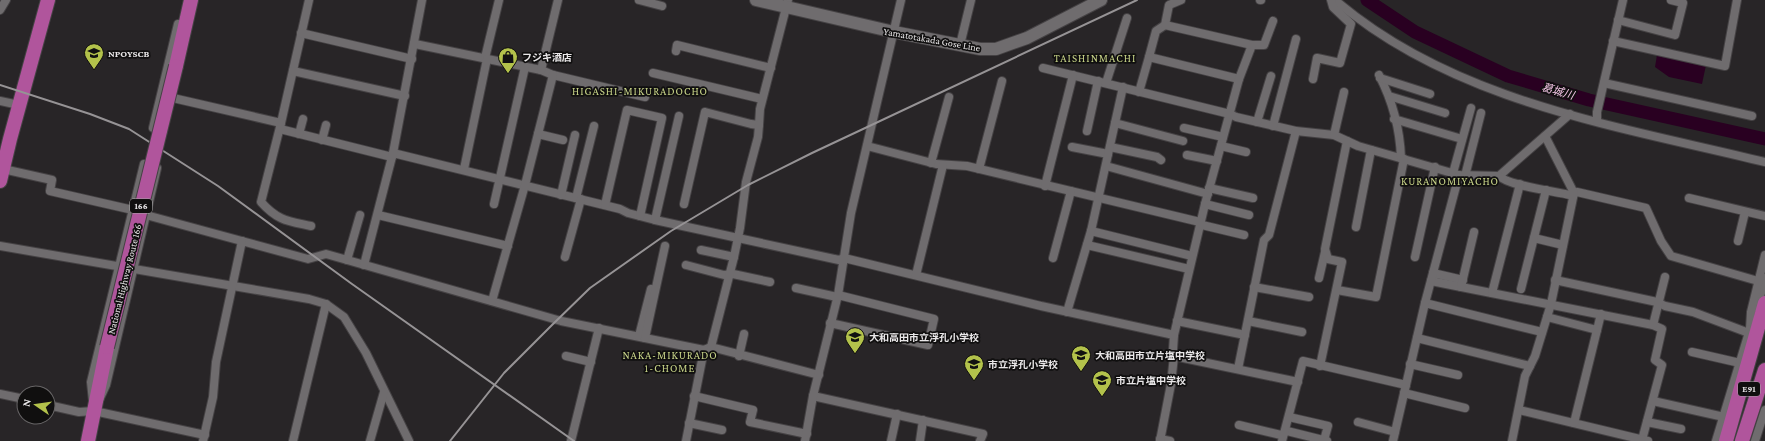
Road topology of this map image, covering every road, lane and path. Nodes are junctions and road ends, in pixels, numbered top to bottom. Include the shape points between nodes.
1 (6, 0) edge
2 (48, 0) edge
3 (184, 0) edge
4 (191, 0) edge
5 (198, 0) edge
6 (309, 0) edge
7 (422, 0) edge
8 (499, 0) edge
9 (558, 0) edge
10 (639, 0) edge
11 (756, 0) edge
12 (901, 0) edge
13 (971, 0) edge
14 (1101, 0) edge
15 (1181, 0) edge
16 (1331, 0) edge
17 (1335, 0) edge
18 (1622, 0) edge
19 (1671, 0) edge
20 (1737, 0) edge
21 (787, 4) edge
22 (662, 6) dead end
23 (0, 10) edge
24 (1127, 18) dead end
25 (1618, 20) junction
26 (1272, 22) dead end
27 (1165, 25) junction
28 (894, 32) junction
29 (301, 33) junction
30 (1296, 39) dead end
31 (1613, 41) junction
32 (415, 44) junction
33 (960, 45) junction
34 (1252, 45) junction
35 (676, 51) dead end
36 (1148, 57) junction
37 (412, 59) junction
38 (486, 59) junction
39 (525, 67) junction
40 (770, 68) junction
41 (1043, 68) dead end
42 (542, 70) junction
43 (292, 71) junction
44 (654, 73) dead end
45 (553, 75) junction
46 (1072, 75) junction
47 (1271, 76) dead end
48 (1239, 79) junction
49 (1313, 79) dead end
50 (1002, 81) dead end
51 (1102, 82) junction
52 (1604, 85) junction
53 (1123, 88) junction
54 (1139, 92) junction
55 (1344, 92) dead end
56 (1430, 94) dead end
57 (405, 96) junction
58 (1389, 96) junction
59 (646, 97) dead end
60 (949, 97) dead end
61 (173, 98) junction
62 (762, 99) junction
63 (0, 101) edge
64 (19, 105) junction
65 (1471, 108) dead end
66 (1445, 112) dead end
67 (1481, 113) dead end
68 (1230, 114) junction
69 (1570, 114) junction
70 (679, 116) dead end
71 (1752, 116) dead end
72 (303, 119) dead end
73 (1394, 119) junction
74 (1597, 121) junction
75 (1257, 122) junction
76 (1115, 123) junction
77 (326, 125) dead end
78 (759, 125) junction
79 (280, 126) junction
80 (594, 126) dead end
81 (1272, 126) junction
82 (1184, 128) dead end
83 (1087, 130) dead end
84 (1296, 131) junction
85 (299, 134) junction
86 (538, 134) junction
87 (574, 135) dead end
88 (1334, 135) junction
89 (1545, 136) junction
90 (1223, 137) junction
91 (1462, 139) junction
92 (322, 140) junction
93 (563, 140) dead end
94 (1183, 141) dead end
95 (1347, 141) junction
96 (867, 146) junction
97 (1221, 146) junction
98 (1072, 147) dead end
99 (1109, 150) junction
100 (1371, 150) junction
101 (1246, 152) dead end
102 (393, 155) junction
103 (1187, 155) dead end
104 (1402, 159) junction
105 (1162, 160) dead end
106 (1217, 162) junction
107 (1765, 162) edge
108 (931, 163) junction
109 (943, 165) junction
110 (1106, 166) junction
111 (1435, 167) junction
112 (464, 169) junction
113 (979, 169) junction
114 (1459, 175) junction
115 (1499, 176) junction
116 (1, 177) edge
117 (501, 179) junction
118 (1520, 184) junction
119 (525, 186) junction
120 (1045, 186) junction
121 (1546, 190) junction
122 (1071, 191) junction
123 (1209, 191) junction
124 (1574, 193) junction
125 (561, 195) junction
126 (1098, 198) junction
127 (1253, 198) dead end
128 (1689, 198) dead end
129 (578, 199) junction
130 (494, 204) dead end
131 (684, 204) dead end
132 (1205, 204) junction
133 (605, 205) junction
134 (133, 210) junction
135 (1745, 212) junction
136 (146, 215) junction
137 (360, 215) dead end
138 (378, 215) junction
139 (1249, 215) dead end
140 (640, 216) junction
141 (1765, 216) edge
142 (655, 220) junction
143 (1200, 222) junction
144 (311, 226) dead end
145 (1356, 227) dead end
146 (1091, 231) junction
147 (1474, 232) dead end
148 (1244, 235) dead end
149 (738, 237) junction
150 (1534, 238) junction
151 (242, 241) junction
152 (1738, 241) dead end
153 (1087, 245) junction
154 (1563, 245) junction
155 (0, 246) edge
156 (508, 246) junction
157 (665, 246) dead end
158 (1325, 249) junction
159 (701, 250) dead end
160 (1765, 255) edge
161 (1192, 256) junction
162 (565, 257) dead end
163 (734, 257) junction
164 (1415, 257) dead end
165 (844, 258) junction
166 (1053, 258) dead end
167 (347, 260) junction
168 (364, 265) junction
169 (686, 265) dead end
170 (119, 267) junction
171 (132, 269) junction
172 (1189, 269) junction
173 (654, 273) dead end
174 (730, 274) junction
175 (916, 275) junction
176 (1432, 277) junction
177 (1665, 277) dead end
178 (1319, 278) dead end
179 (1555, 280) junction
180 (1762, 280) edge
181 (770, 282) dead end
182 (1462, 283) junction
183 (233, 286) junction
184 (1254, 287) junction
185 (796, 288) dead end
186 (1521, 289) dead end
187 (1337, 290) junction
188 (1492, 293) junction
189 (837, 296) junction
190 (1309, 297) dead end
191 (492, 301) junction
192 (1425, 303) junction
193 (1765, 303) edge
194 (326, 304) junction
195 (1551, 304) junction
196 (1659, 304) junction
197 (1067, 312) junction
198 (1601, 314) junction
199 (1547, 317) junction
200 (1248, 320) junction
201 (1177, 321) junction
202 (830, 323) junction
203 (1653, 325) junction
204 (599, 328) junction
205 (1597, 330) junction
206 (1750, 331) junction
207 (1302, 332) dead end
208 (1542, 332) junction
209 (744, 334) dead end
210 (1174, 335) junction
211 (1245, 336) junction
212 (1765, 336) edge
213 (642, 337) junction
214 (1417, 338) junction
215 (707, 349) junction
216 (1692, 352) dead end
217 (566, 356) dead end
218 (739, 356) junction
219 (1174, 356) junction
220 (591, 362) junction
221 (1740, 363) junction
222 (1410, 364) junction
223 (1320, 366) junction
224 (1530, 366) junction
225 (1238, 369) junction
226 (1765, 370) edge
227 (819, 375) junction
228 (1458, 375) dead end
229 (1298, 382) junction
230 (1406, 385) junction
231 (384, 392) junction
232 (1765, 393) edge
233 (0, 394) edge
234 (1404, 394) junction
235 (694, 396) junction
236 (814, 396) junction
237 (16, 397) edge
238 (1652, 401) junction
239 (56, 407) edge
240 (1466, 408) dead end
241 (1518, 410) junction
242 (1765, 410) edge
243 (94, 411) junction
244 (897, 414) junction
245 (1288, 416) junction
246 (1724, 417) junction
247 (923, 420) junction
248 (1358, 422) dead end
249 (1647, 422) junction
250 (689, 423) junction
251 (1574, 423) junction
252 (1239, 424) dead end
253 (1681, 428) dead end
254 (722, 430) dead end
255 (1395, 432) junction
256 (806, 437) edge
257 (1283, 437) edge
258 (204, 438) edge
259 (1160, 440) edge
260 (1642, 440) edge
261 (88, 441) edge
262 (293, 441) edge
263 (370, 441) edge
264 (409, 441) edge
265 (571, 441) edge
266 (686, 441) edge
267 (891, 441) edge
268 (920, 441) edge
269 (980, 441) edge
270 (1170, 441) edge
271 (1326, 441) edge
272 (1393, 441) edge
273 (1512, 441) edge
274 (1716, 441) edge
275 (1726, 441) edge
276 (1732, 441) edge
277 (1742, 441) edge
278 (1747, 441) edge
279 (1755, 441) edge

1 - 23 street
2 - 64 highway
3 - 61 street via 153,128 166,132
4 - 243 highway, National Highway Route 166 / 166, bridge
5 - 61 street
6 - 29 street
7 - 32 street
8 - 38 street
9 - 42 street
10 - 22 street
11 - 21 main road, Yamatotakada Gose Line
12 - 28 street
13 - 33 street
14 - 33 main road, Yamatotakada Gose Line via 1027,38 1002,47 980,49
15 - 27 street via 1169,5
16 - 49 street via 1334,7 1352,24 1340,63 1317,58
17 - 69 street via 1390,41 1429,62 1502,94
18 - 25 street
19 - 25 street via 1683,3 1675,35
20 - 31 street via 1725,66
21 - 28 main road, Yamatotakada Gose Line
21 - 40 street
24 - 51 street
25 - 31 street
26 - 34 street via 1264,45
27 - 34 street
27 - 36 street via 1156,31
28 - 33 main road, Yamatotakada Gose Line
28 - 96 street
29 - 37 street
29 - 43 street
30 - 81 street
31 - 52 street
32 - 37 street
32 - 38 street
34 - 48 street
35 - 40 street via 677,45
36 - 48 street
36 - 54 street
37 - 57 street
38 - 39 street
38 - 112 street
39 - 42 street
39 - 117 street via 500,172
40 - 62 street
41 - 46 street
42 - 45 street
43 - 57 street
43 - 79 street
44 - 62 street
45 - 59 street
45 - 86 street
46 - 51 street
46 - 120 street
47 - 75 street
48 - 68 street
50 - 113 street
51 - 53 street
51 - 83 street
52 - 71 street
52 - 74 street
53 - 54 street
53 - 76 street
54 - 68 street
55 - 88 street
56 - 58 street via 1379,76
57 - 102 street
58 - 66 street
58 - 73 street
60 - 108 street
61 - 79 street
62 - 78 street
63 - 64 street
64 - 116 highway
65 - 91 street
67 - 114 street
68 - 75 street
68 - 90 street
69 - 74 street
69 - 89 street
70 - 142 street
72 - 85 street
73 - 91 street
73 - 104 street
74 - 107 street
75 - 81 street
76 - 94 street
76 - 99 street
77 - 92 street
78 - 131 street via 705,112
78 - 149 street via 746,182
79 - 85 street
79 - 144 street via 261,202 282,220
80 - 129 street
81 - 84 street
82 - 90 street
84 - 88 street
84 - 184 street via 1269,235 1264,240
85 - 92 street
86 - 93 street
86 - 119 street
87 - 125 street
88 - 95 street
89 - 115 street
89 - 124 street
90 - 97 street
91 - 114 street
92 - 102 street
95 - 100 street
95 - 158 street
96 - 108 street
96 - 165 street via 851,213
97 - 101 street
97 - 106 street
98 - 99 street
99 - 105 street via 1157,157
99 - 110 street
100 - 104 street
100 - 145 street
102 - 112 street
102 - 138 street
103 - 106 street
104 - 111 street
104 - 187 street via 1376,297
106 - 123 street
108 - 109 street
109 - 113 street
109 - 175 street
110 - 123 street
110 - 126 street
111 - 114 street
111 - 164 street
112 - 117 street
113 - 120 street
114 - 115 street
114 - 176 street
115 - 118 street via 1503,180
116 - 134 street via 52,180 50,191
117 - 119 street
117 - 130 street
118 - 121 street
118 - 188 street
119 - 125 street
119 - 156 street
120 - 122 street
121 - 124 street via 1570,195
121 - 150 street
122 - 126 street
122 - 166 street
123 - 127 street
123 - 132 street
124 - 154 street
124 - 180 street via 1646,208 1671,256
125 - 129 street
126 - 143 street
126 - 146 street
128 - 135 street
129 - 133 street
129 - 162 street
132 - 139 street
132 - 143 street
133 - 140 street
133 - 140 street via 626,110 662,118
134 - 136 street via 144,164 157,168
134 - 170 street
135 - 141 street
135 - 152 street
136 - 151 street
136 - 171 street
137 - 167 street
138 - 156 street
138 - 168 street
140 - 142 street
142 - 149 street
143 - 148 street via 1202,225
143 - 161 street
146 - 153 street
146 - 161 street
147 - 182 street
149 - 163 street
149 - 165 street via 839,260
150 - 154 street
150 - 186 street
151 - 167 street via 308,259 326,254
151 - 183 street
153 - 172 street
153 - 197 street
154 - 179 street
155 - 170 street
156 - 191 street
157 - 213 street
158 - 178 street
158 - 187 street via 1328,258 1342,262
159 - 163 street
160 - 180 street
161 - 172 street
163 - 174 street
165 - 175 street
165 - 189 street
167 - 168 street
168 - 191 street
169 - 174 street via 724,275
170 - 171 street
170 - 243 street via 92,382
171 - 183 street
171 - 243 street via 106,385
172 - 201 street
173 - 213 street
174 - 181 street
174 - 215 street
175 - 197 street
176 - 182 street
176 - 192 street
177 - 196 street
179 - 195 street
179 - 196 street
180 - 206 street via 1751,312
182 - 188 street
183 - 194 street
183 - 258 street via 216,362 213,397
184 - 190 street
184 - 200 street
185 - 189 street
187 - 223 street
188 - 195 street
189 - 202 street
189 - 202 street via 934,319 928,345
191 - 204 street via 561,321
192 - 208 street
192 - 214 street
193 - 275 highway
194 - 231 street via 344,317 357,336
194 - 262 street
195 - 198 street
195 - 199 street
196 - 203 street
196 - 206 street via 1693,312
197 - 210 street
198 - 203 street
198 - 205 street
199 - 205 street
199 - 208 street
200 - 207 street
200 - 211 street
201 - 210 street
201 - 211 street
202 - 227 street
203 - 238 street via 1662,329 1655,360 1662,365
204 - 213 street
204 - 220 street
205 - 251 street
206 - 221 street
208 - 224 street
209 - 218 street
210 - 219 street
211 - 225 street
212 - 276 highway, E91
213 - 215 street
214 - 222 street
214 - 224 street
215 - 218 street
215 - 235 street
216 - 221 street
217 - 220 street
218 - 227 street
219 - 225 street
219 - 259 street via 1172,384
220 - 265 street
221 - 246 street
222 - 228 street
222 - 230 street
223 - 229 street via 1303,361
223 - 230 street
224 - 241 street via 1525,376
225 - 229 street
226 - 277 highway, E91
227 - 236 street
229 - 245 street
230 - 234 street
231 - 263 street
231 - 264 street
232 - 278 highway
233 - 237 street
234 - 240 street
234 - 255 street
235 - 250 street
235 - 256 street via 753,410 750,422
236 - 244 street
236 - 256 street
238 - 246 street
238 - 249 street
239 - 243 street via 79,412
241 - 251 street
241 - 273 street
242 - 279 street
243 - 258 street
243 - 261 highway, National Highway Route 166 / 166
244 - 247 street
244 - 267 street
245 - 257 street
245 - 271 street via 1328,426
246 - 274 street
247 - 268 street
247 - 269 street via 983,434
248 - 255 street
249 - 253 street
249 - 260 street
250 - 254 street
250 - 266 street
251 - 260 street
252 - 257 street
255 - 272 street
257 - 271 street via 1287,431
259 - 270 street

